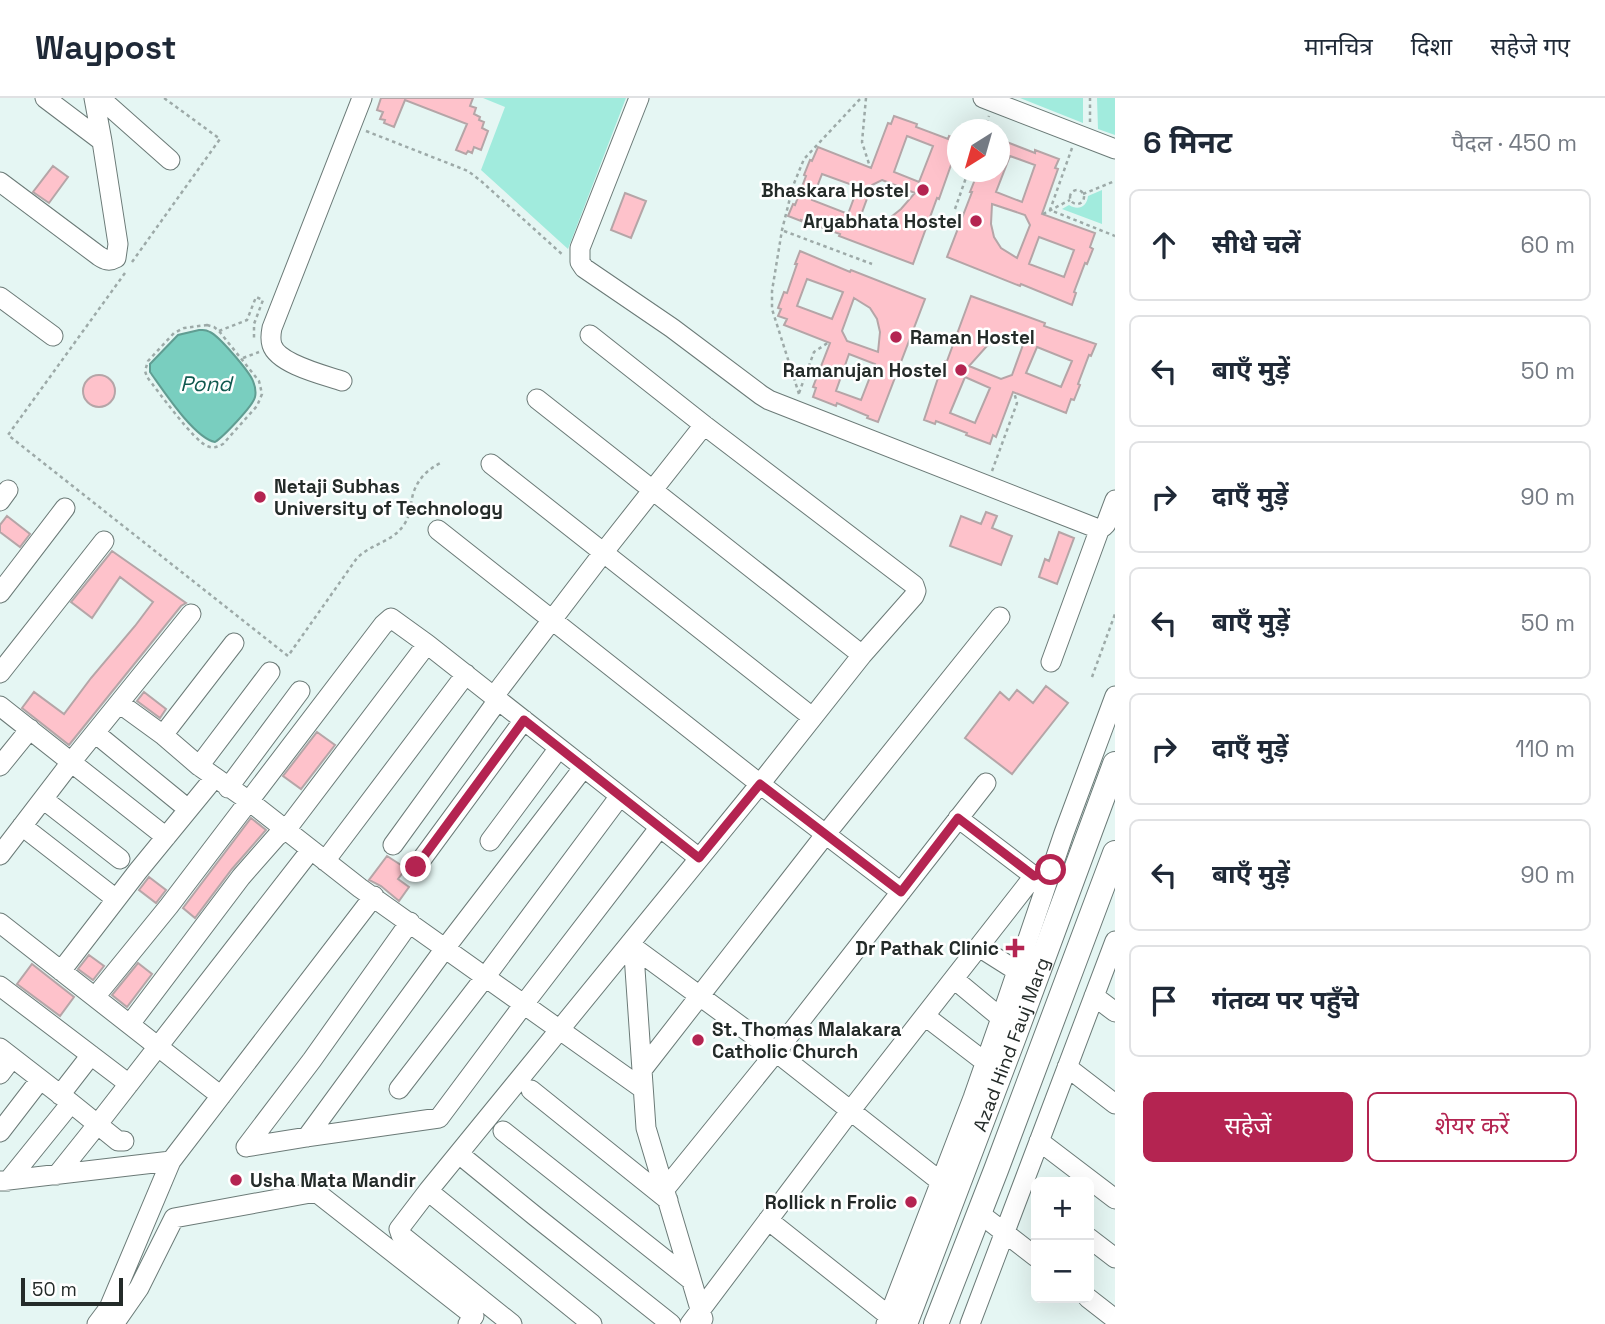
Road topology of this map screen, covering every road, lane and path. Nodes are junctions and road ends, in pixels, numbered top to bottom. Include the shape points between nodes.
1 (45, 98) edge
2 (94, 98) edge
3 (100, 98) edge
4 (164, 98) edge
5 (362, 98) edge
6 (639, 98) edge
7 (861, 98) edge
8 (866, 98) edge
9 (983, 98) edge
10 (1090, 98) edge
11 (352, 126) junction
12 (1084, 137) junction
13 (102, 141) junction
14 (1115, 149) edge
15 (170, 160) dead end
16 (870, 167) dead end
17 (1115, 181) edge
18 (0, 182) edge
19 (964, 182) edge
20 (1083, 194) junction
21 (1070, 200) junction
22 (955, 209) dead end
23 (1050, 211) junction
24 (1042, 214) dead end
25 (782, 230) junction
26 (1115, 236) edge
27 (580, 262) junction
28 (873, 264) dead end
29 (0, 297) edge
30 (254, 324) dead end
31 (219, 331) junction
32 (590, 335) dead end
33 (53, 336) dead end
34 (829, 342) dead end
35 (256, 353) dead end
36 (242, 359) junction
37 (342, 382) dead end
38 (1014, 392) dead end
39 (537, 399) dead end
40 (796, 402) junction
41 (704, 425) junction
42 (443, 462) dead end
43 (491, 464) dead end
44 (986, 485) junction
45 (652, 490) junction
46 (1115, 500) edge
47 (65, 508) dead end
48 (1107, 525) edge
49 (438, 530) dead end
50 (104, 541) dead end
51 (603, 553) junction
52 (0, 593) edge
53 (191, 614) dead end
54 (1115, 614) edge
55 (1000, 617) dead end
56 (552, 621) junction
57 (234, 643) dead end
58 (427, 644) junction
59 (862, 654) junction
60 (1051, 662) dead end
61 (270, 671) dead end
62 (0, 673) edge
63 (466, 674) junction
64 (1092, 677) dead end
65 (300, 691) dead end
66 (1115, 696) edge
67 (496, 698) junction
68 (119, 703) junction
69 (0, 706) edge
70 (812, 717) junction
71 (524, 720) junction
72 (30, 729) junction
73 (95, 733) junction
74 (163, 735) junction
75 (559, 748) junction
76 (72, 761) junction
77 (1115, 764) edge
78 (0, 766) edge
79 (584, 767) junction
80 (214, 777) junction
81 (986, 783) dead end
82 (760, 784) junction
83 (620, 796) junction
84 (43, 799) junction
85 (249, 801) junction
86 (188, 809) junction
87 (958, 818) junction
88 (22, 826) junction
89 (660, 827) junction
90 (286, 830) junction
91 (825, 835) junction
92 (166, 837) junction
93 (490, 841) dead end
94 (393, 845) dead end
95 (1115, 853) edge
96 (0, 855) edge
97 (318, 856) junction
98 (699, 858) junction
99 (120, 859) dead end
100 (416, 867) dead end
101 (1042, 873) junction
102 (901, 892) junction
103 (374, 896) junction
104 (116, 899) junction
105 (410, 922) junction
106 (0, 923) edge
107 (1115, 941) edge
108 (633, 944) junction
109 (446, 947) junction
110 (979, 947) junction
111 (61, 971) junction
112 (1017, 971) junction
113 (486, 976) junction
114 (954, 979) junction
115 (0, 986) edge
116 (700, 995) junction
117 (1094, 996) junction
118 (95, 997) junction
119 (524, 1003) junction
120 (1115, 1012) edge
121 (925, 1016) junction
122 (1001, 1018) junction
123 (130, 1024) junction
124 (561, 1030) junction
125 (159, 1046) junction
126 (776, 1052) junction
127 (6, 1053) edge
128 (91, 1055) junction
129 (985, 1062) junction
130 (1067, 1068) junction
131 (0, 1074) edge
132 (40, 1080) junction
133 (642, 1080) junction
134 (129, 1084) junction
135 (399, 1089) dead end
136 (531, 1090) dead end
137 (221, 1096) junction
138 (65, 1099) junction
139 (1115, 1104) edge
140 (851, 1110) junction
141 (97, 1125) junction
142 (503, 1131) dead end
143 (0, 1132) edge
144 (307, 1137) junction
145 (124, 1141) dead end
146 (1039, 1141) junction
147 (459, 1154) junction
148 (171, 1161) junction
149 (57, 1175) junction
150 (4, 1181) edge
151 (941, 1182) junction
152 (428, 1191) junction
153 (1029, 1192) edge
154 (667, 1195) junction
155 (1115, 1199) edge
156 (979, 1213) junction
157 (768, 1220) junction
158 (1005, 1233) junction
159 (1092, 1240) edge
160 (1031, 1253) edge
161 (1115, 1258) edge
162 (691, 1280) junction
163 (1094, 1303) edge
164 (1115, 1319) edge
165 (698, 1320) edge
166 (976, 1321) edge
167 (893, 1322) edge
168 (97, 1324) edge
169 (114, 1324) edge
170 (468, 1324) edge
171 (512, 1324) edge
172 (592, 1324) edge
173 (671, 1324) edge
174 (936, 1324) edge

1 - 13 street
2 - 13 street
3 - 15 street
4 - 42 path via 220,139 8,435 288,656 357,558 406,523 418,484 428,469
5 - 11 street
6 - 27 street via 580,248
7 - 25 path via 804,159
8 - 16 path via 862,142
9 - 12 street
10 - 12 path
11 - 27 path via 468,171 559,253
11 - 37 street via 271,338 272,347 286,360
12 - 14 street
12 - 23 path
13 - 18 street via 118,244 112,261
17 - 20 path
19 - 22 path
20 - 21 path via 1073,191
20 - 21 path via 1080,204
21 - 23 path
23 - 24 path
23 - 26 path
25 - 28 path
25 - 40 path via 772,309
27 - 40 street via 761,395
29 - 33 street
30 - 31 path via 263,300 256,297 247,320
31 - 36 path
31 - 36 path via 207,325 178,330 145,367 147,377 205,445 223,444 261,400 259,380
32 - 41 street
34 - 40 path via 814,352
35 - 36 path
38 - 44 path via 1017,403
39 - 45 street
40 - 44 street
41 - 45 street
41 - 59 street via 914,585 914,596
43 - 51 street
44 - 48 street
45 - 51 street
45 - 59 street
46 - 48 street
47 - 52 street
48 - 60 street
49 - 56 street
50 - 62 street
51 - 56 street
51 - 70 street
53 - 68 street
54 - 64 path
55 - 91 street
56 - 67 street
56 - 82 street
57 - 74 street
58 - 63 street
58 - 85 street via 395,620 387,620
58 - 90 street
59 - 70 street
61 - 80 street
63 - 67 street
63 - 97 street
65 - 80 street
66 - 101 street
67 - 71 street
67 - 94 street
68 - 73 street
68 - 74 street
69 - 72 street
70 - 82 street
71 - 75 street
71 - 100 street
72 - 76 street
72 - 78 street
73 - 76 street
73 - 86 street
74 - 80 street
75 - 79 street
75 - 93 street
76 - 84 street
76 - 92 street
77 - 167 main road, Azad Hind Fauj Marg via 1014,1037
79 - 83 street
79 - 109 street
80 - 85 street
80 - 86 street
81 - 87 street
82 - 91 street
82 - 98 street
83 - 89 street
83 - 113 street
84 - 88 street
84 - 99 street
85 - 90 street
85 - 118 street
86 - 92 street
87 - 101 street
87 - 102 street
88 - 96 street
88 - 104 street
89 - 98 street
89 - 119 street
90 - 97 street
90 - 123 street via 241,877
91 - 102 street
91 - 116 street
92 - 104 street
95 - 156 main road, Azad Hind Fauj Marg
97 - 103 street
97 - 125 street
98 - 108 street
101 - 110 street
101 - 112 street
102 - 126 street
103 - 105 street
103 - 137 street
104 - 111 street
105 - 109 street
105 - 144 street via 246,1147
106 - 111 street
107 - 117 street
108 - 116 street
108 - 124 street
108 - 133 street
109 - 113 street
109 - 144 street
110 - 112 street
110 - 114 street
111 - 118 street
112 - 122 street
113 - 119 street
113 - 135 street
114 - 121 street
114 - 122 street
115 - 128 street
116 - 126 street
116 - 133 street
117 - 120 street
117 - 130 street
118 - 123 street
119 - 124 street
119 - 144 street via 439,1118
121 - 129 street
121 - 140 street
122 - 129 street
123 - 125 street
124 - 133 street
124 - 147 street
125 - 134 street
125 - 137 street
126 - 140 street
126 - 154 street
127 - 131 street
127 - 132 street
128 - 134 street
128 - 138 street
129 - 151 street
130 - 139 street
130 - 146 street
132 - 138 street
132 - 143 street
133 - 154 street via 646,1128
134 - 141 street
136 - 154 street
137 - 148 street
138 - 141 street
138 - 150 street
140 - 151 street
140 - 157 street
141 - 145 street
141 - 149 street
142 - 162 street
146 - 153 street
146 - 155 street
147 - 152 street
147 - 173 street
148 - 149 street
148 - 168 street via 109,1308
149 - 150 street
151 - 167 street
152 - 171 street via 399,1233
152 - 172 street
153 - 158 street
154 - 162 street
156 - 158 street
156 - 174 main road, Azad Hind Fauj Marg
157 - 165 street
157 - 167 street
158 - 160 street
158 - 166 street
159 - 161 street
162 - 165 street
163 - 164 street
169 - 170 street via 139,1288 174,1218 316,1192 474,1316

